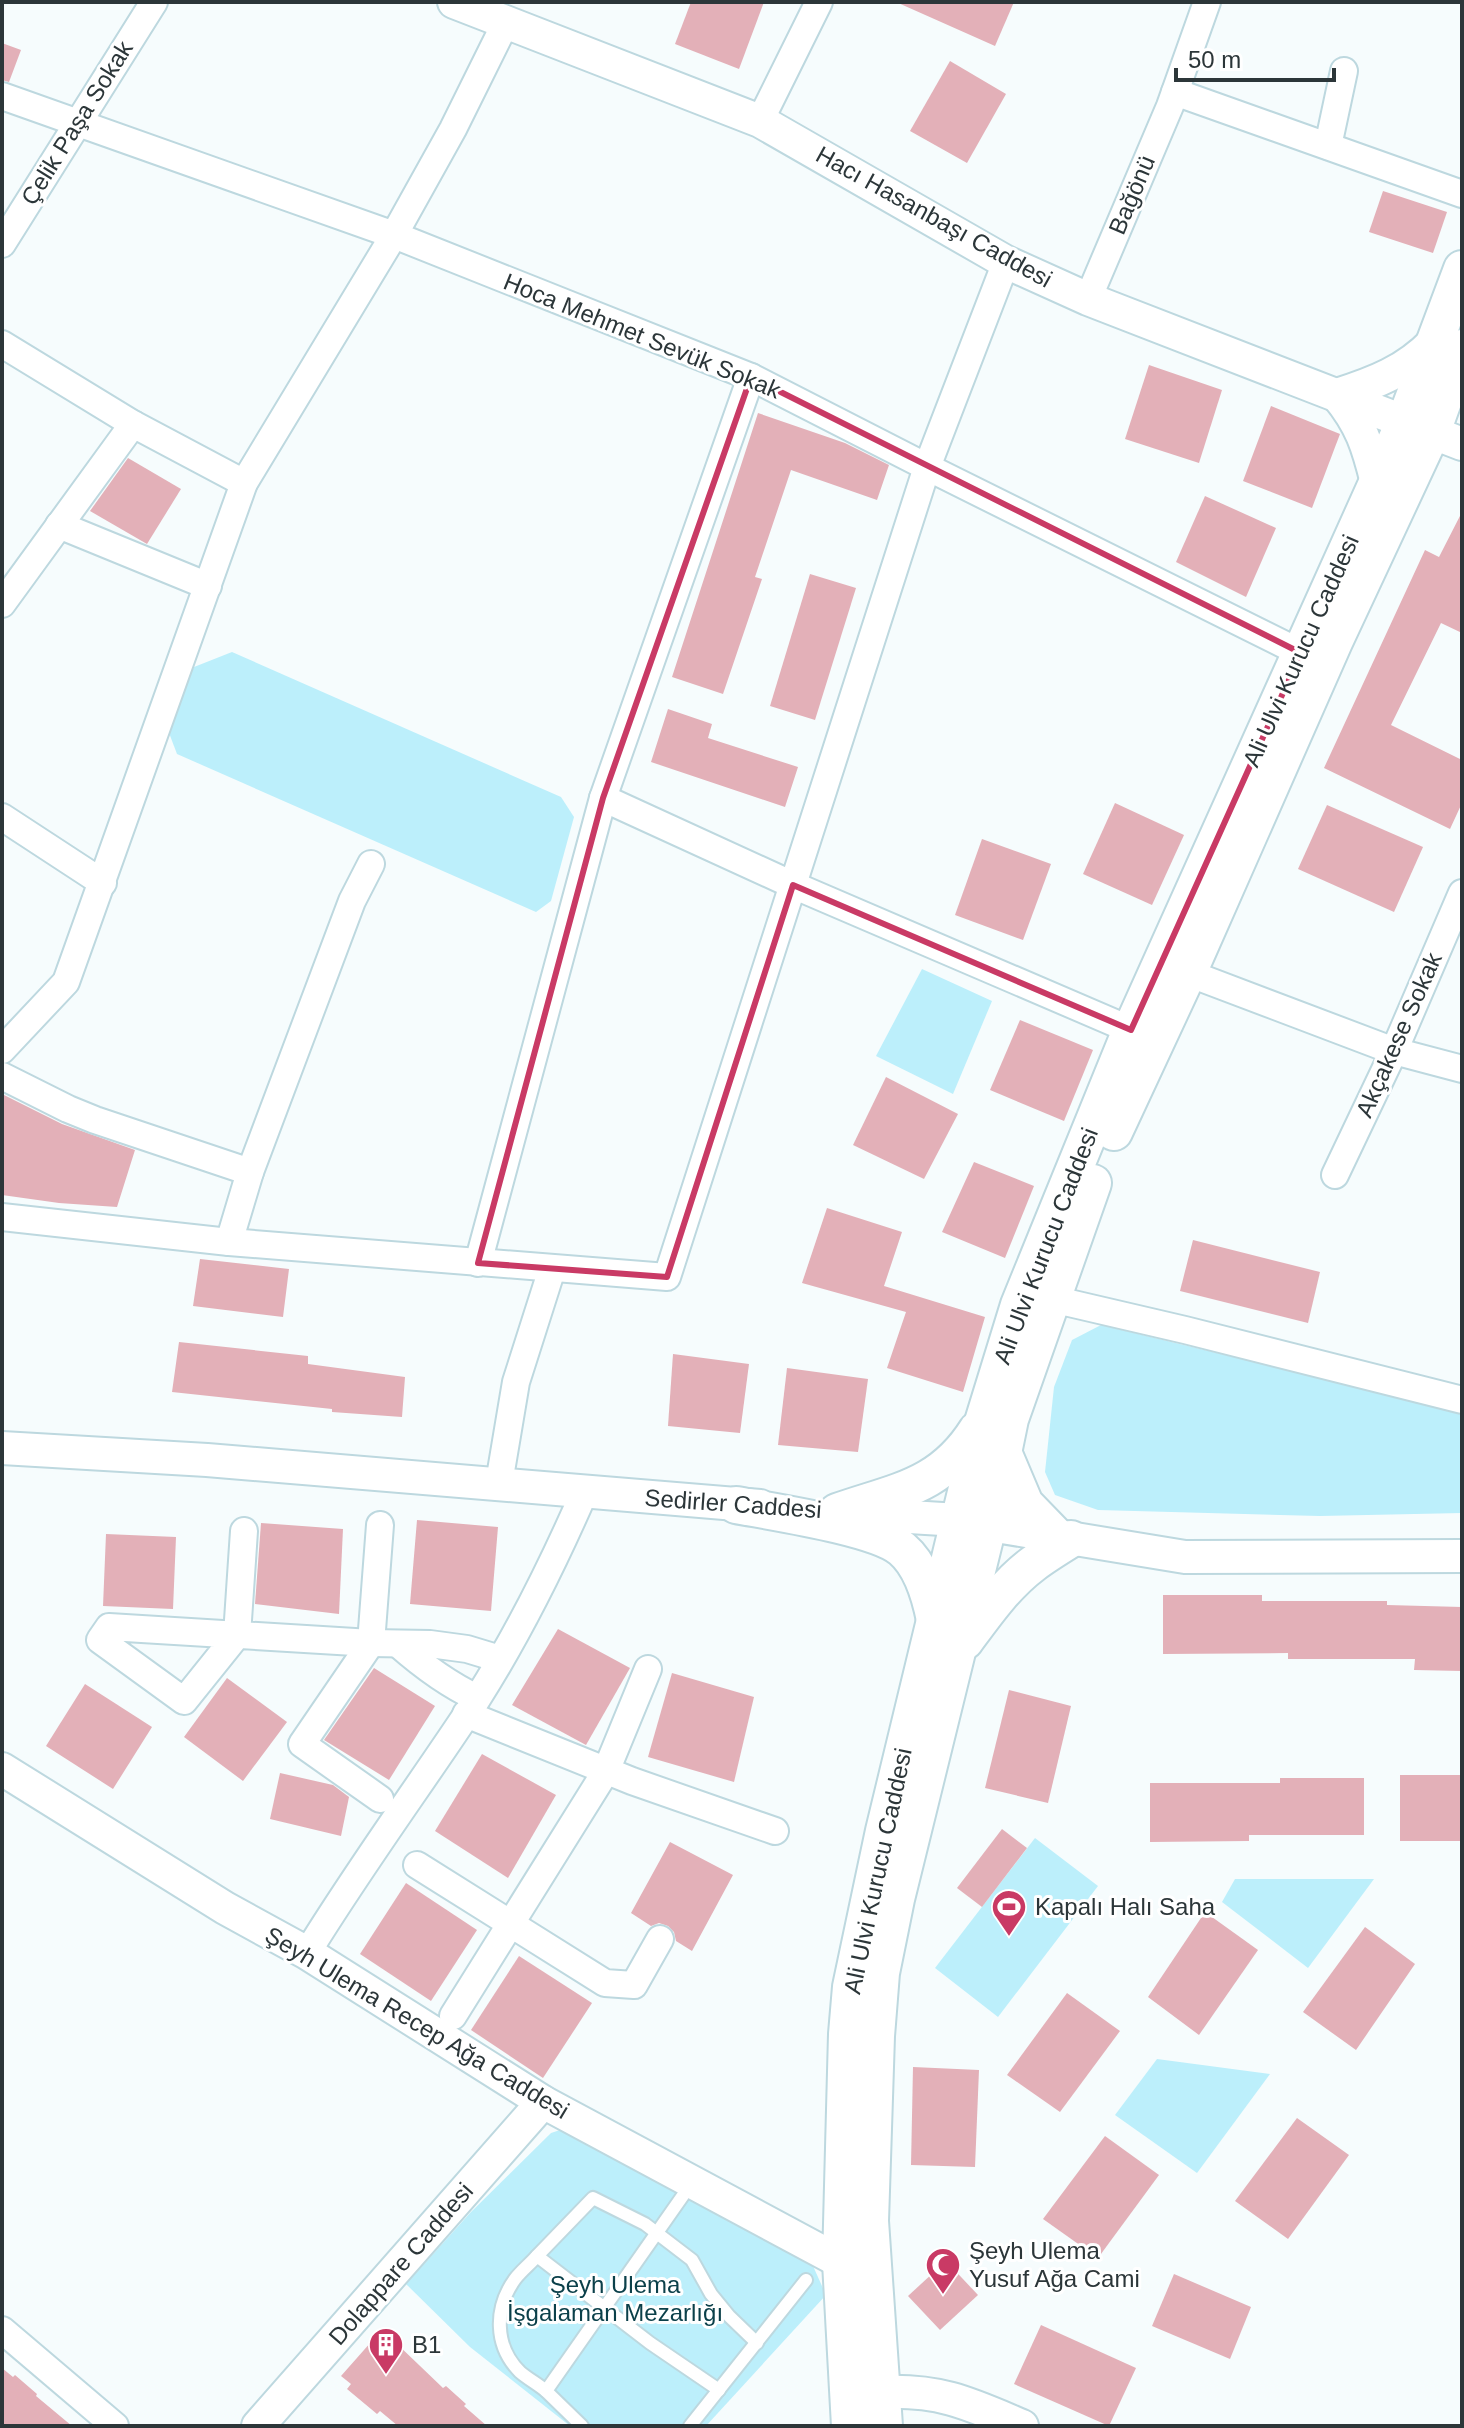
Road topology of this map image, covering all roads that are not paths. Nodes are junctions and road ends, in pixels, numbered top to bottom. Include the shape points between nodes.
1 (154, 2) edge
2 (454, 2) edge
3 (819, 2) edge
4 (1207, 2) edge
5 (507, 20) junction
6 (1344, 71) dead end
7 (1175, 92) junction
8 (2, 96) edge
9 (760, 121) junction
10 (76, 123) junction
11 (1328, 146) junction
12 (1462, 194) edge
13 (394, 235) junction
14 (2, 244) edge
15 (1006, 262) junction
16 (1462, 269) edge
17 (1088, 299) junction
18 (2, 344) edge
19 (1448, 345) edge
20 (751, 377) junction
21 (1337, 395) junction
22 (133, 424) junction
23 (1433, 432) edge
24 (927, 467) junction
25 (244, 483) junction
26 (1377, 483) junction
27 (59, 525) junction
28 (208, 586) junction
29 (2, 604) edge
30 (1301, 653) junction
31 (603, 798) junction
32 (2, 817) edge
33 (371, 864) dead end
34 (103, 883) junction
35 (793, 885) junction
36 (1462, 893) edge
37 (1188, 973) junction
38 (1131, 1030) junction
39 (2, 1050) edge
40 (1394, 1051) junction
41 (1462, 1069) edge
42 (2, 1076) edge
43 (250, 1172) junction
44 (1335, 1175) dead end
45 (2, 1217) edge
46 (229, 1242) junction
47 (478, 1263) junction
48 (552, 1269) junction
49 (1052, 1299) junction
50 (1462, 1400) edge
51 (983, 1422) junction
52 (2, 1448) edge
53 (1003, 1452) junction
54 (499, 1483) junction
55 (584, 1493) junction
56 (736, 1505) junction
57 (837, 1512) junction
58 (973, 1523) junction
59 (380, 1525) dead end
60 (244, 1531) dead end
61 (1064, 1538) junction
62 (1462, 1556) edge
63 (935, 1620) junction
64 (237, 1635) junction
65 (371, 1643) junction
66 (398, 1644) junction
67 (956, 1652) junction
68 (500, 1659) junction
69 (648, 1669) dead end
70 (472, 1706) junction
71 (2, 1769) edge
72 (606, 1771) junction
73 (380, 1799) dead end
74 (775, 1831) dead end
75 (417, 1865) dead end
76 (511, 1924) junction
77 (660, 1939) dead end
78 (307, 1953) junction
79 (453, 2016) dead end
80 (543, 2102) junction
81 (692, 2182) junction
82 (658, 2233) junction
83 (537, 2256) junction
84 (841, 2262) junction
85 (806, 2280) dead end
86 (604, 2308) junction
87 (2, 2330) edge
88 (757, 2343) junction
89 (719, 2390) junction
90 (546, 2391) junction
91 (884, 2409) edge
92 (115, 2426) edge
93 (258, 2426) edge
94 (582, 2426) edge
95 (690, 2426) edge
96 (850, 2426) edge
97 (1022, 2426) edge

1 - 10 street, Çelik Paşa Sokak
2 - 5 street, Hacı Hasanbaşı Caddesi
3 - 9 street
4 - 7 street, Bağönü
5 - 9 street, Hacı Hasanbaşı Caddesi
5 - 13 street
6 - 11 street
7 - 11 street
7 - 17 street, Bağönü
8 - 10 street, Hoca Mehmet Sevük Sokak
9 - 15 street, Hacı Hasanbaşı Caddesi
10 - 13 street, Hoca Mehmet Sevük Sokak
10 - 14 street, Çelik Paşa Sokak
11 - 12 street
13 - 20 street, Hoca Mehmet Sevük Sokak
13 - 25 street
15 - 17 street, Hacı Hasanbaşı Caddesi
15 - 24 street
16 - 19 main road, Ali Ulvi Kurucu Caddesi
17 - 21 street, Hacı Hasanbaşı Caddesi
18 - 22 street
19 - 21 street via 1395,374
19 - 23 main road, Ali Ulvi Kurucu Caddesi
20 - 24 street, Hoca Mehmet Sevük Sokak
20 - 31 street
21 - 23 street, Hacı Hasanbaşı Caddesi
21 - 26 street via 1366,441
22 - 25 street
22 - 27 street
23 - 26 main road, Ali Ulvi Kurucu Caddesi
23 - 37 main road, Ali Ulvi Kurucu Caddesi
24 - 30 street, Hoca Mehmet Sevük Sokak
24 - 35 street
25 - 28 street
26 - 30 main road, Ali Ulvi Kurucu Caddesi
27 - 28 street
27 - 29 street
28 - 34 street
30 - 38 main road, Ali Ulvi Kurucu Caddesi
31 - 35 street
31 - 47 street
32 - 34 street
33 - 43 street via 352,901
34 - 39 street via 66,982
35 - 38 street
35 - 48 street via 667,1277
36 - 40 street, Akçakese Sokak
37 - 40 street
37 - 49 main road, Ali Ulvi Kurucu Caddesi via 1101,1158
38 - 51 main road, Ali Ulvi Kurucu Caddesi via 1019,1305
40 - 41 street
40 - 44 street, Akçakese Sokak
42 - 43 street via 68,1109
43 - 46 street
45 - 46 street
46 - 47 street
47 - 48 street
48 - 54 street via 516,1382
49 - 50 street
49 - 53 main road, Ali Ulvi Kurucu Caddesi
51 - 57 main road via 965,1449 935,1476
51 - 58 main road, Ali Ulvi Kurucu Caddesi
52 - 54 street, Sedirler Caddesi
53 - 58 main road, Ali Ulvi Kurucu Caddesi
53 - 61 main road via 1025,1504
54 - 55 street, Sedirler Caddesi
55 - 56 street, Sedirler Caddesi
55 - 68 street via 553,1565
56 - 57 street, Sedirler Caddesi
56 - 63 main road via 876,1534 902,1549 929,1591
57 - 58 street, Sedirler Caddesi
58 - 61 street, Sedirler Caddesi
58 - 63 main road, Ali Ulvi Kurucu Caddesi
58 - 67 main road, Ali Ulvi Kurucu Caddesi
59 - 65 street
60 - 64 street
61 - 62 street, Sedirler Caddesi via 1185,1557
61 - 67 main road via 1013,1582
63 - 84 main road, Ali Ulvi Kurucu Caddesi via 851,1987
64 - 64 street via 184,1701 100,1640 109,1627
64 - 65 street
65 - 66 street
65 - 73 street via 302,1744
66 - 68 street via 467,1649
66 - 70 street
67 - 91 main road, Ali Ulvi Kurucu Caddesi via 881,1973 870,2221
68 - 70 street
69 - 72 street
70 - 72 street
70 - 78 street
71 - 78 street, Şeyh Ulema Recep Ağa Caddesi
72 - 74 street
72 - 76 street
75 - 76 street
76 - 77 street via 605,1983 634,1985
76 - 79 street
78 - 80 street, Şeyh Ulema Recep Ağa Caddesi
80 - 81 street, Şeyh Ulema Recep Ağa Caddesi
80 - 93 street, Dolappare Caddesi
81 - 82 lane
81 - 84 street, Şeyh Ulema Recep Ağa Caddesi
82 - 83 lane via 593,2198
82 - 86 lane
82 - 88 lane via 692,2260 711,2294
83 - 86 lane
83 - 90 lane via 510,2289 500,2309 499,2332 520,2371
84 - 96 main road, Ali Ulvi Kurucu Caddesi
85 - 88 lane
86 - 89 lane
86 - 90 lane
87 - 92 street
88 - 89 lane
89 - 95 lane
90 - 94 lane
91 - 97 street via 915,2391 943,2395

